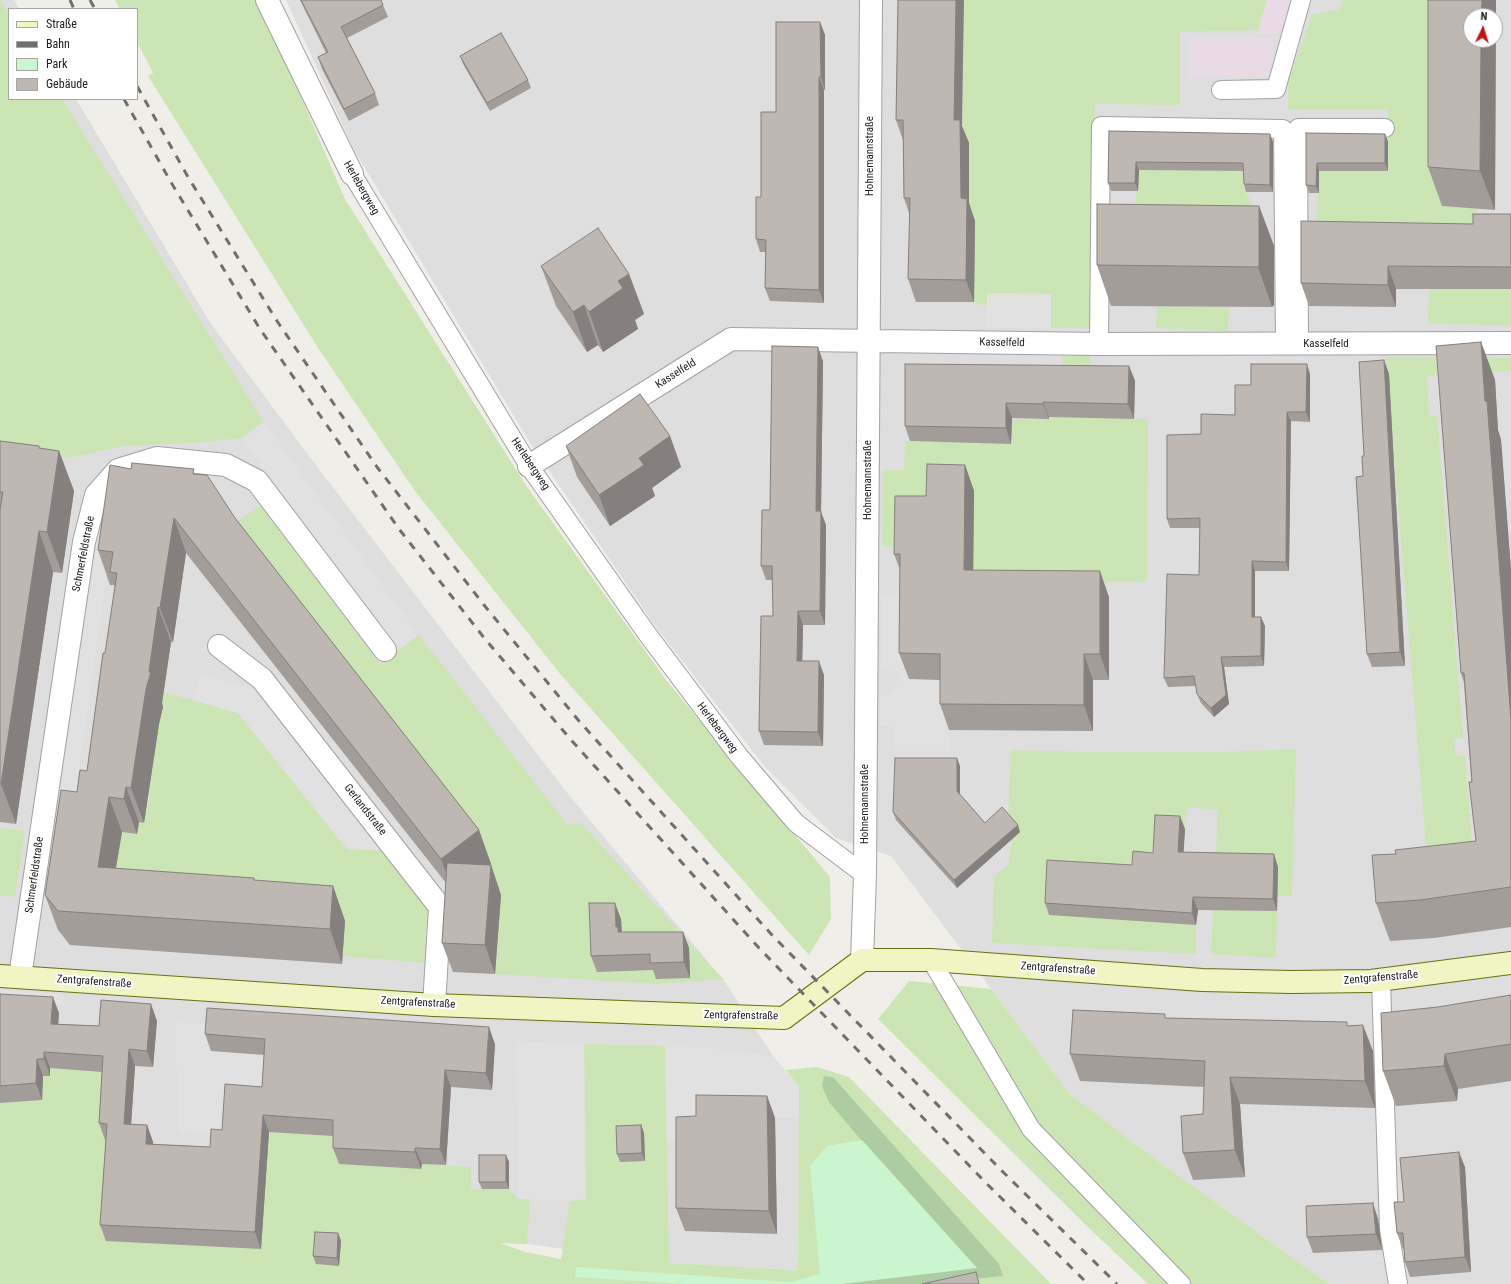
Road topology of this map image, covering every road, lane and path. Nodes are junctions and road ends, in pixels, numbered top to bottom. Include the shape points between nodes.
1 (267, 0) edge
2 (871, 0) edge
3 (1301, 0) edge
4 (1221, 90) dead end
5 (1385, 128) dead end
6 (352, 174) joint
7 (869, 341) junction
8 (1511, 343) edge
9 (1099, 344) junction
10 (1292, 344) junction
11 (529, 466) junction
12 (219, 646) dead end
13 (385, 650) dead end
14 (865, 875) junction
15 (862, 960) junction
16 (930, 960) junction
17 (1511, 963) edge
18 (10, 976) edge
19 (1381, 980) junction
20 (434, 1005) junction
21 (1181, 1284) edge
22 (1398, 1284) edge

1 - 6 street, Herlebergweg
2 - 7 street, Hohnemannstraße
3 - 4 lane via 1276,89
5 - 10 lane via 1298,128
6 - 11 lane, Herlebergweg
7 - 9 street, Kasselfeld
7 - 11 street, Kasselfeld via 731,339
7 - 14 street, Hohnemannstraße
8 - 10 street, Kasselfeld
9 - 10 street, Kasselfeld
9 - 10 lane via 1101,126 1283,129
11 - 14 lane, Herlebergweg via 648,635 739,756 796,823
12 - 20 street, Gerlandstraße via 262,679 440,907
13 - 18 street, Schmerfeldstraße via 257,481 226,464 157,458 118,470 96,495 84,542
14 - 15 street, Hohnemannstraße
15 - 16 street, Zentgrafenstraße
15 - 20 street, Zentgrafenstraße via 784,1018
16 - 19 street, Zentgrafenstraße via 1202,980
16 - 21 lane via 1031,1129
17 - 19 street, Zentgrafenstraße
18 - 20 street, Zentgrafenstraße
19 - 22 lane via 1389,1229

